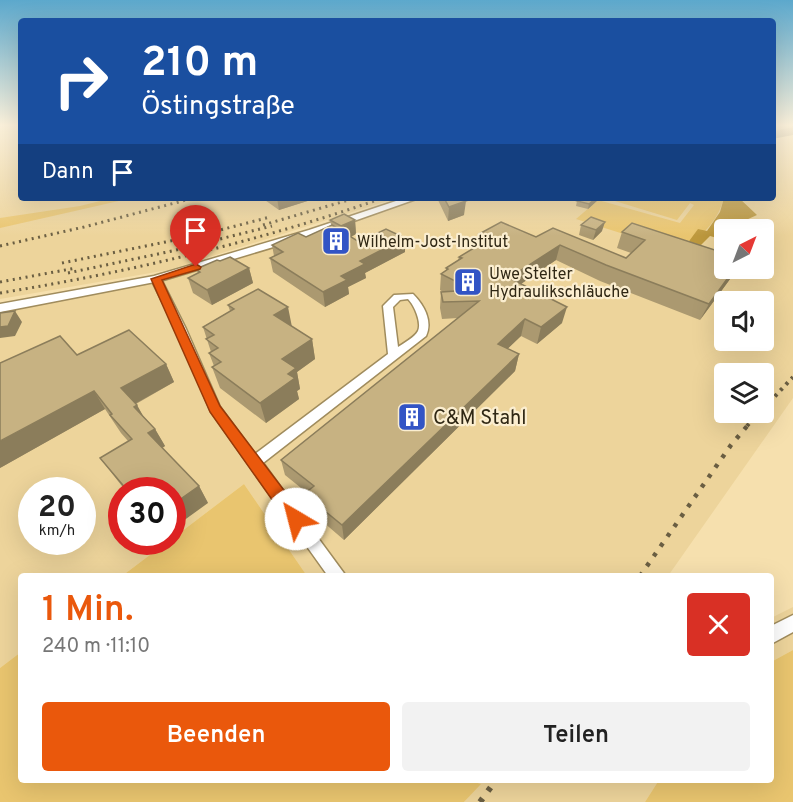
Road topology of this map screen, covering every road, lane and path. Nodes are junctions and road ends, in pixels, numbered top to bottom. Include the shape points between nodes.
1 (405, 201) edge
2 (156, 279) junction
3 (0, 308) edge
4 (394, 356) junction
5 (254, 463) junction
6 (336, 573) edge
7 (793, 623) edge
8 (774, 633) edge

1 - 2 street
2 - 3 street
2 - 5 street via 215,409
4 - 4 street via 423,331 419,305 410,296 397,297 388,306
4 - 5 street
5 - 6 street
7 - 8 street

